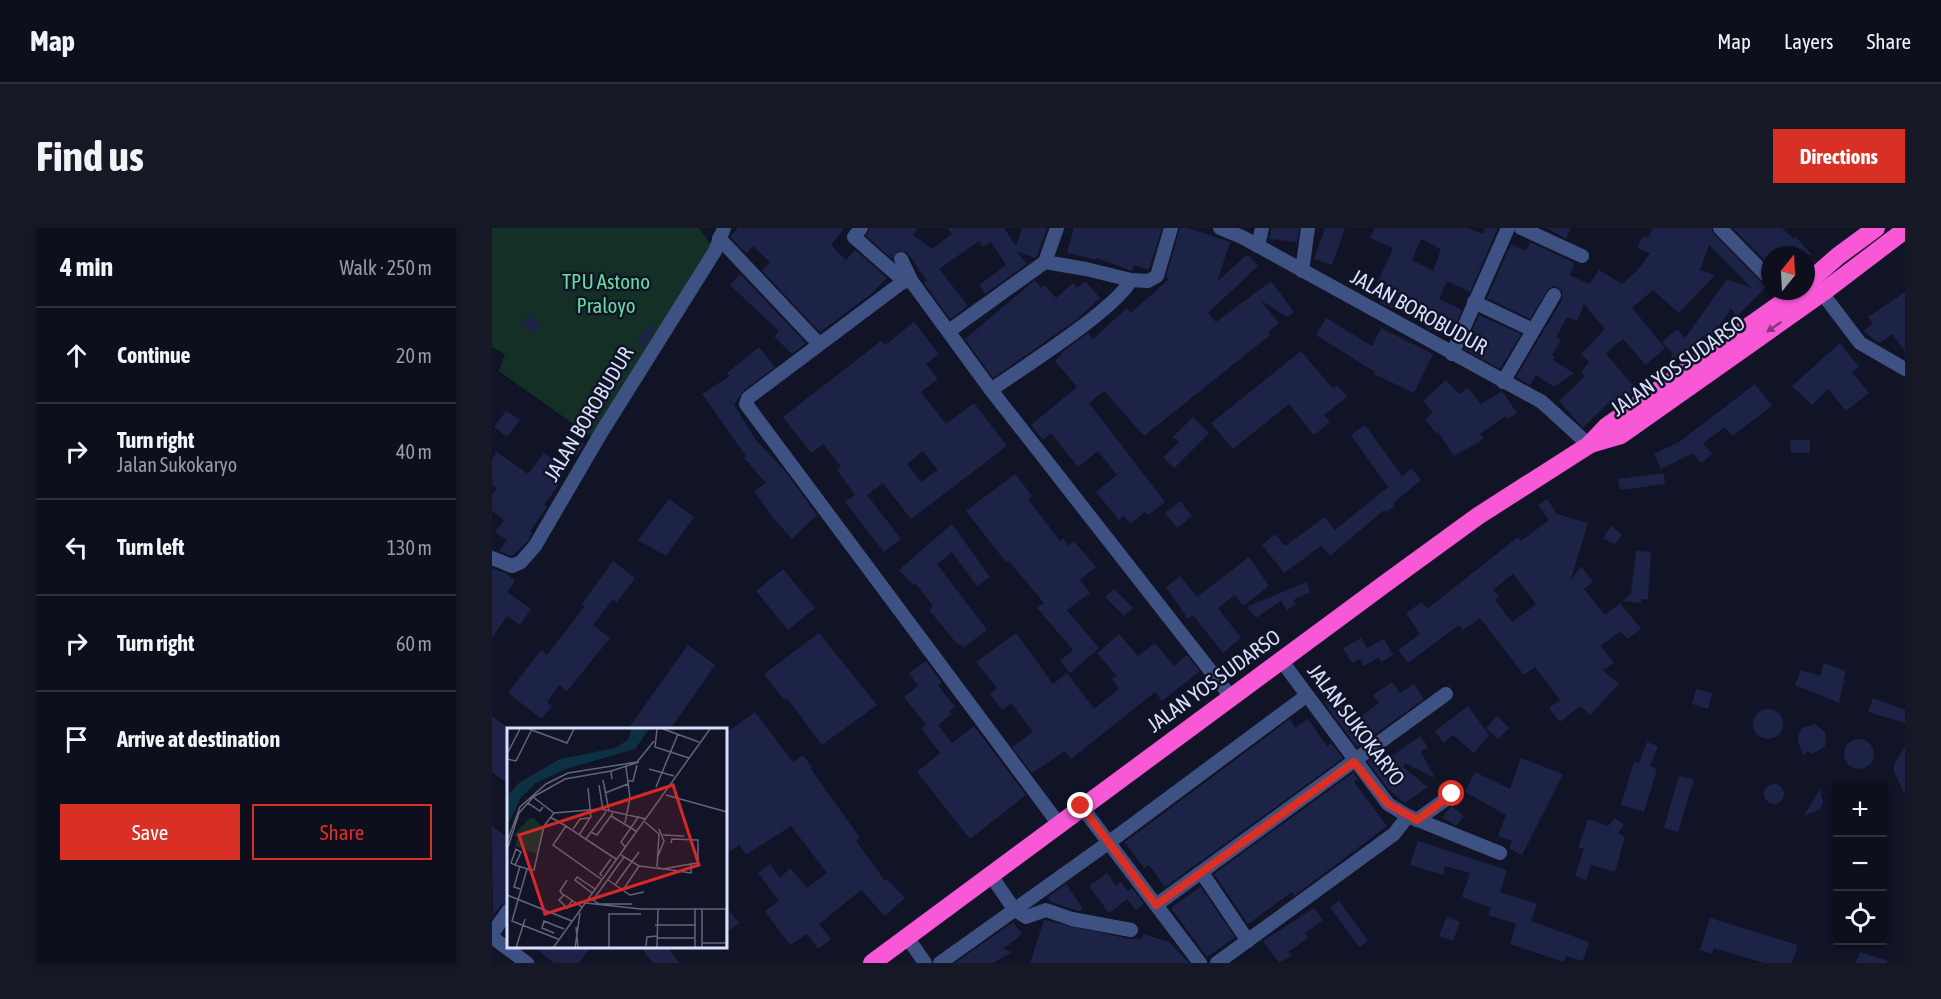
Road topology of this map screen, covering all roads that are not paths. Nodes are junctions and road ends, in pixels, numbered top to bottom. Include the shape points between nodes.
1 (861, 228) edge
2 (1057, 228) edge
3 (1171, 228) edge
4 (1220, 228) edge
5 (1262, 228) edge
6 (1308, 228) edge
7 (1508, 228) edge
8 (1521, 228) edge
9 (1720, 228) edge
10 (1876, 228) edge
11 (1905, 230) edge
12 (722, 233) edge
13 (1258, 246) junction
14 (1582, 256) dead end
15 (1838, 256) junction
16 (902, 259) dead end
17 (1045, 262) junction
18 (1761, 270) edge
19 (1302, 271) junction
20 (1850, 272) junction
21 (1131, 280) junction
22 (908, 281) junction
23 (1815, 288) edge
24 (1815, 289) edge
25 (1815, 290) edge
26 (1554, 295) dead end
27 (1782, 300) edge
28 (1799, 300) edge
29 (1474, 302) junction
30 (1533, 330) junction
31 (949, 331) junction
32 (818, 343) junction
33 (1452, 354) junction
34 (1905, 369) edge
35 (1503, 382) junction
36 (991, 390) junction
37 (1589, 445) junction
38 (492, 558) edge
39 (1281, 660) junction
40 (1446, 694) dead end
41 (1306, 696) junction
42 (1231, 697) junction
43 (1354, 762) junction
44 (1452, 794) dead end
45 (1081, 806) junction
46 (1412, 818) junction
47 (1058, 823) junction
48 (1108, 843) junction
49 (1500, 853) dead end
50 (1202, 873) junction
51 (990, 874) junction
52 (1156, 905) junction
53 (1014, 909) junction
54 (507, 912) edge
55 (1131, 930) dead end
56 (492, 935) edge
57 (907, 937) junction
58 (1248, 941) junction
59 (507, 947) edge
60 (508, 948) edge
61 (527, 963) edge
62 (872, 963) edge
63 (925, 963) edge
64 (940, 963) edge
65 (1200, 963) edge
66 (1217, 963) edge

1 - 22 street via 854,237
2 - 17 street
3 - 21 street via 1156,276 1148,281
4 - 13 street, JALAN BOROBUDUR
5 - 13 street
6 - 19 street
7 - 29 street
8 - 14 street
9 - 18 street
10 - 15 highway, JALAN YOS SUDARSO
11 - 20 highway, JALAN YOS SUDARSO
12 - 32 street
12 - 38 street, JALAN BOROBUDUR via 716,250 535,546 512,566
13 - 19 street, JALAN BOROBUDUR
15 - 20 highway
15 - 23 highway, JALAN YOS SUDARSO
16 - 22 street
17 - 21 street
17 - 31 street
19 - 33 street, JALAN BOROBUDUR
20 - 24 highway, JALAN YOS SUDARSO
21 - 36 street via 1090,319
22 - 31 street
22 - 32 street
25 - 34 street via 1860,343
26 - 30 street
27 - 37 highway, JALAN YOS SUDARSO via 1607,426
28 -> 37 highway, JALAN YOS SUDARSO via 1621,435
29 - 30 street
29 - 33 street
30 - 35 street
31 - 36 street
32 - 47 street via 748,398 746,404
33 - 35 street, JALAN BOROBUDUR
35 - 37 street, JALAN BOROBUDUR via 1542,402
36 - 42 street
37 - 39 highway, JALAN YOS SUDARSO via 1478,516
39 - 41 street, JALAN SUKOKARYO
39 - 42 highway, JALAN YOS SUDARSO
40 - 43 street
41 - 43 street, JALAN SUKOKARYO
41 - 48 street
42 - 45 highway, JALAN YOS SUDARSO
43 - 46 street, JALAN SUKOKARYO via 1388,804
43 - 50 street
44 - 46 street
45 - 47 highway, JALAN YOS SUDARSO
45 - 48 street
46 - 49 street, JALAN SUKOKARYO
46 - 58 street
47 - 51 highway, JALAN YOS SUDARSO
48 - 52 street
48 - 53 street
50 - 52 street
50 - 58 street
51 - 53 street
51 - 57 highway, JALAN YOS SUDARSO
52 - 65 street
53 - 55 street via 1026,917 1046,910
53 - 64 street
54 - 56 street
56 - 59 street
57 - 62 highway, JALAN YOS SUDARSO
57 - 63 street
58 - 66 street
60 - 61 street

